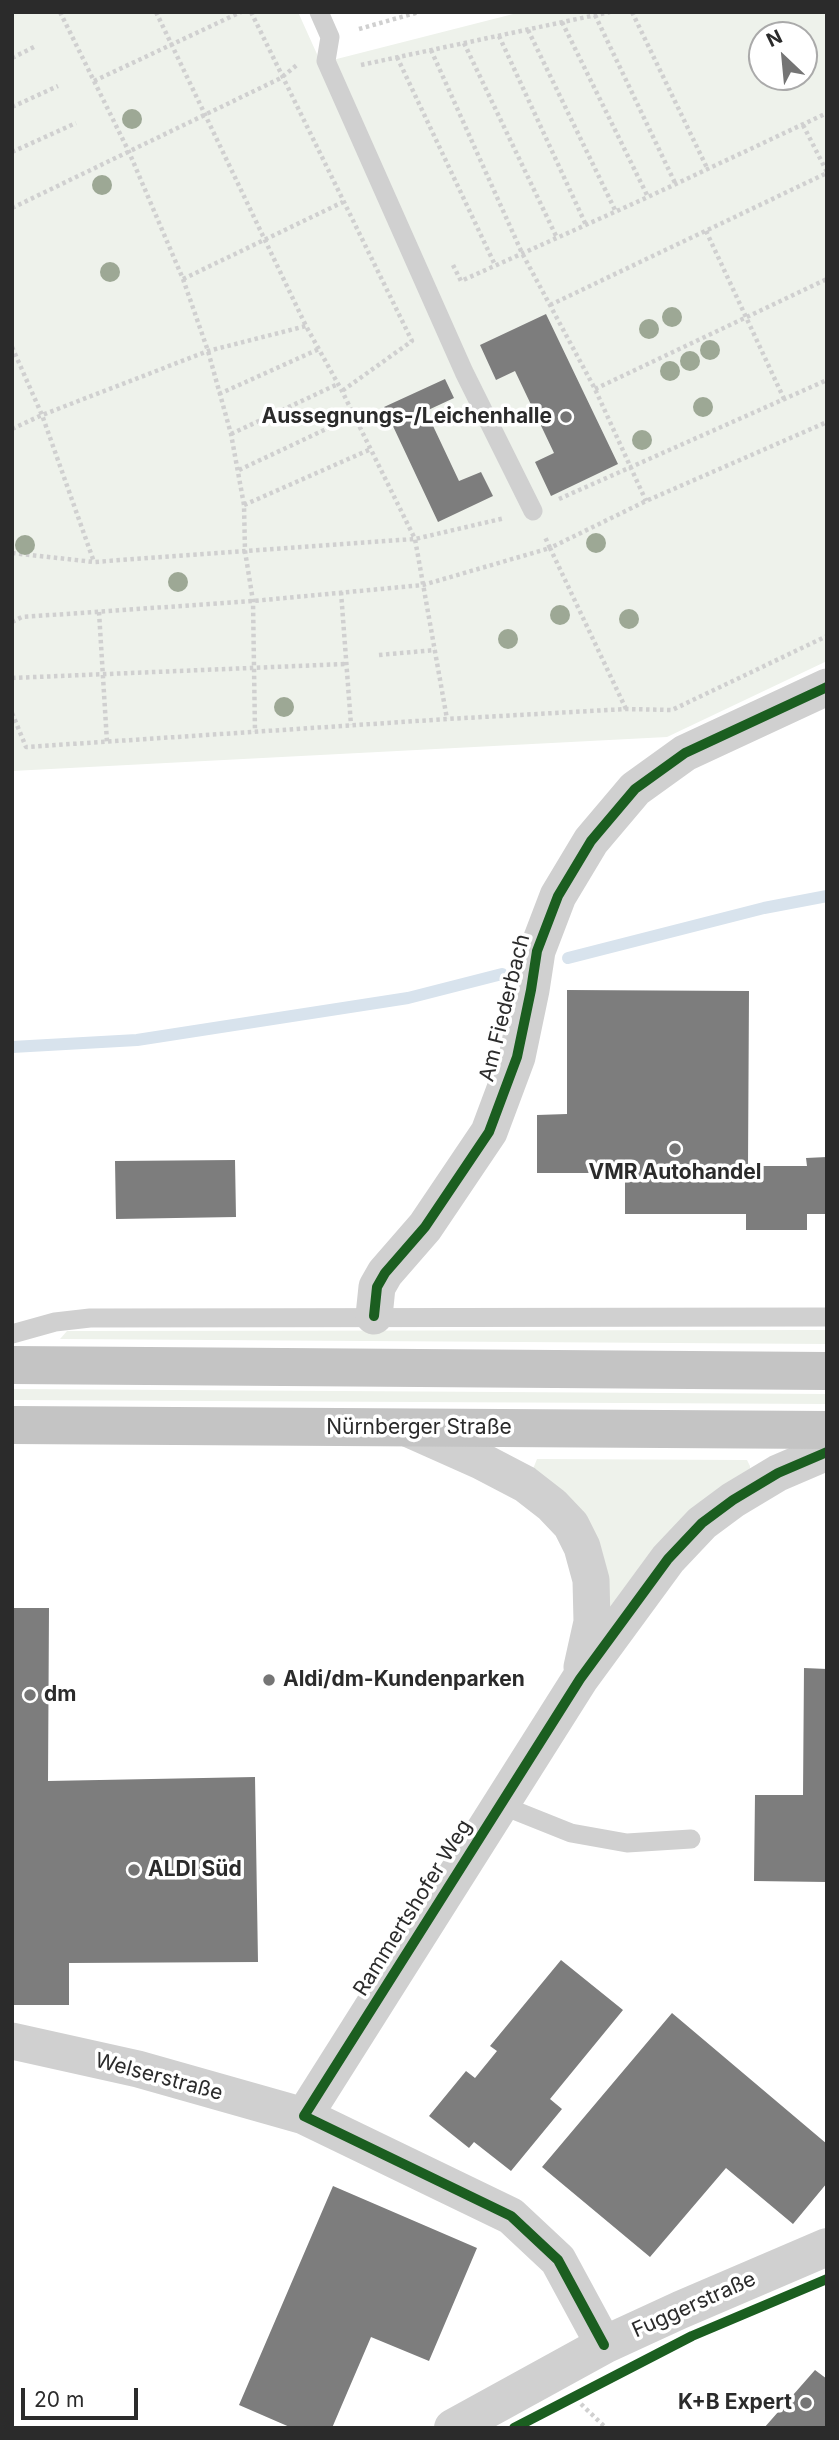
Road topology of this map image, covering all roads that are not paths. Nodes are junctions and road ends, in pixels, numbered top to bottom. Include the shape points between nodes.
1 (319, 12) edge
2 (533, 511) road end
3 (827, 687) edge
4 (374, 1316) junction
5 (827, 1317) edge
6 (12, 1334) edge
7 (12, 1365) edge
8 (827, 1371) edge
9 (12, 1425) edge
10 (407, 1428) junction
11 (827, 1430) edge
12 (827, 1451) edge
13 (580, 1679) junction
14 (500, 1805) junction
15 (691, 1839) dead end
16 (12, 2041) edge
17 (304, 2116) junction
18 (827, 2247) edge
19 (604, 2345) junction
20 (453, 2428) edge

1 - 2 lane via 330,37 326,61 464,372
3 - 4 street, Am Fiederbach via 685,753 635,789 591,841 558,896 537,951 517,1057 489,1132 425,1227 385,1273 377,1287
4 - 5 lane
4 - 6 lane via 90,1318
7 - 8 main road
9 - 10 main road, Nürnberger Straße
10 - 11 main road, Nürnberger Straße
10 - 13 street via 525,1484 572,1525 591,1580 592,1622
12 - 13 street, Rammertshofer Weg via 778,1473 702,1523 668,1559
13 - 14 street, Rammertshofer Weg
14 - 15 lane via 582,1835 627,1843
14 - 17 street, Rammertshofer Weg
16 - 17 street, Welserstraße via 138,2069
17 - 19 street via 511,2216 558,2260
18 - 19 street, Fuggerstraße
19 - 20 street, Fuggerstraße

